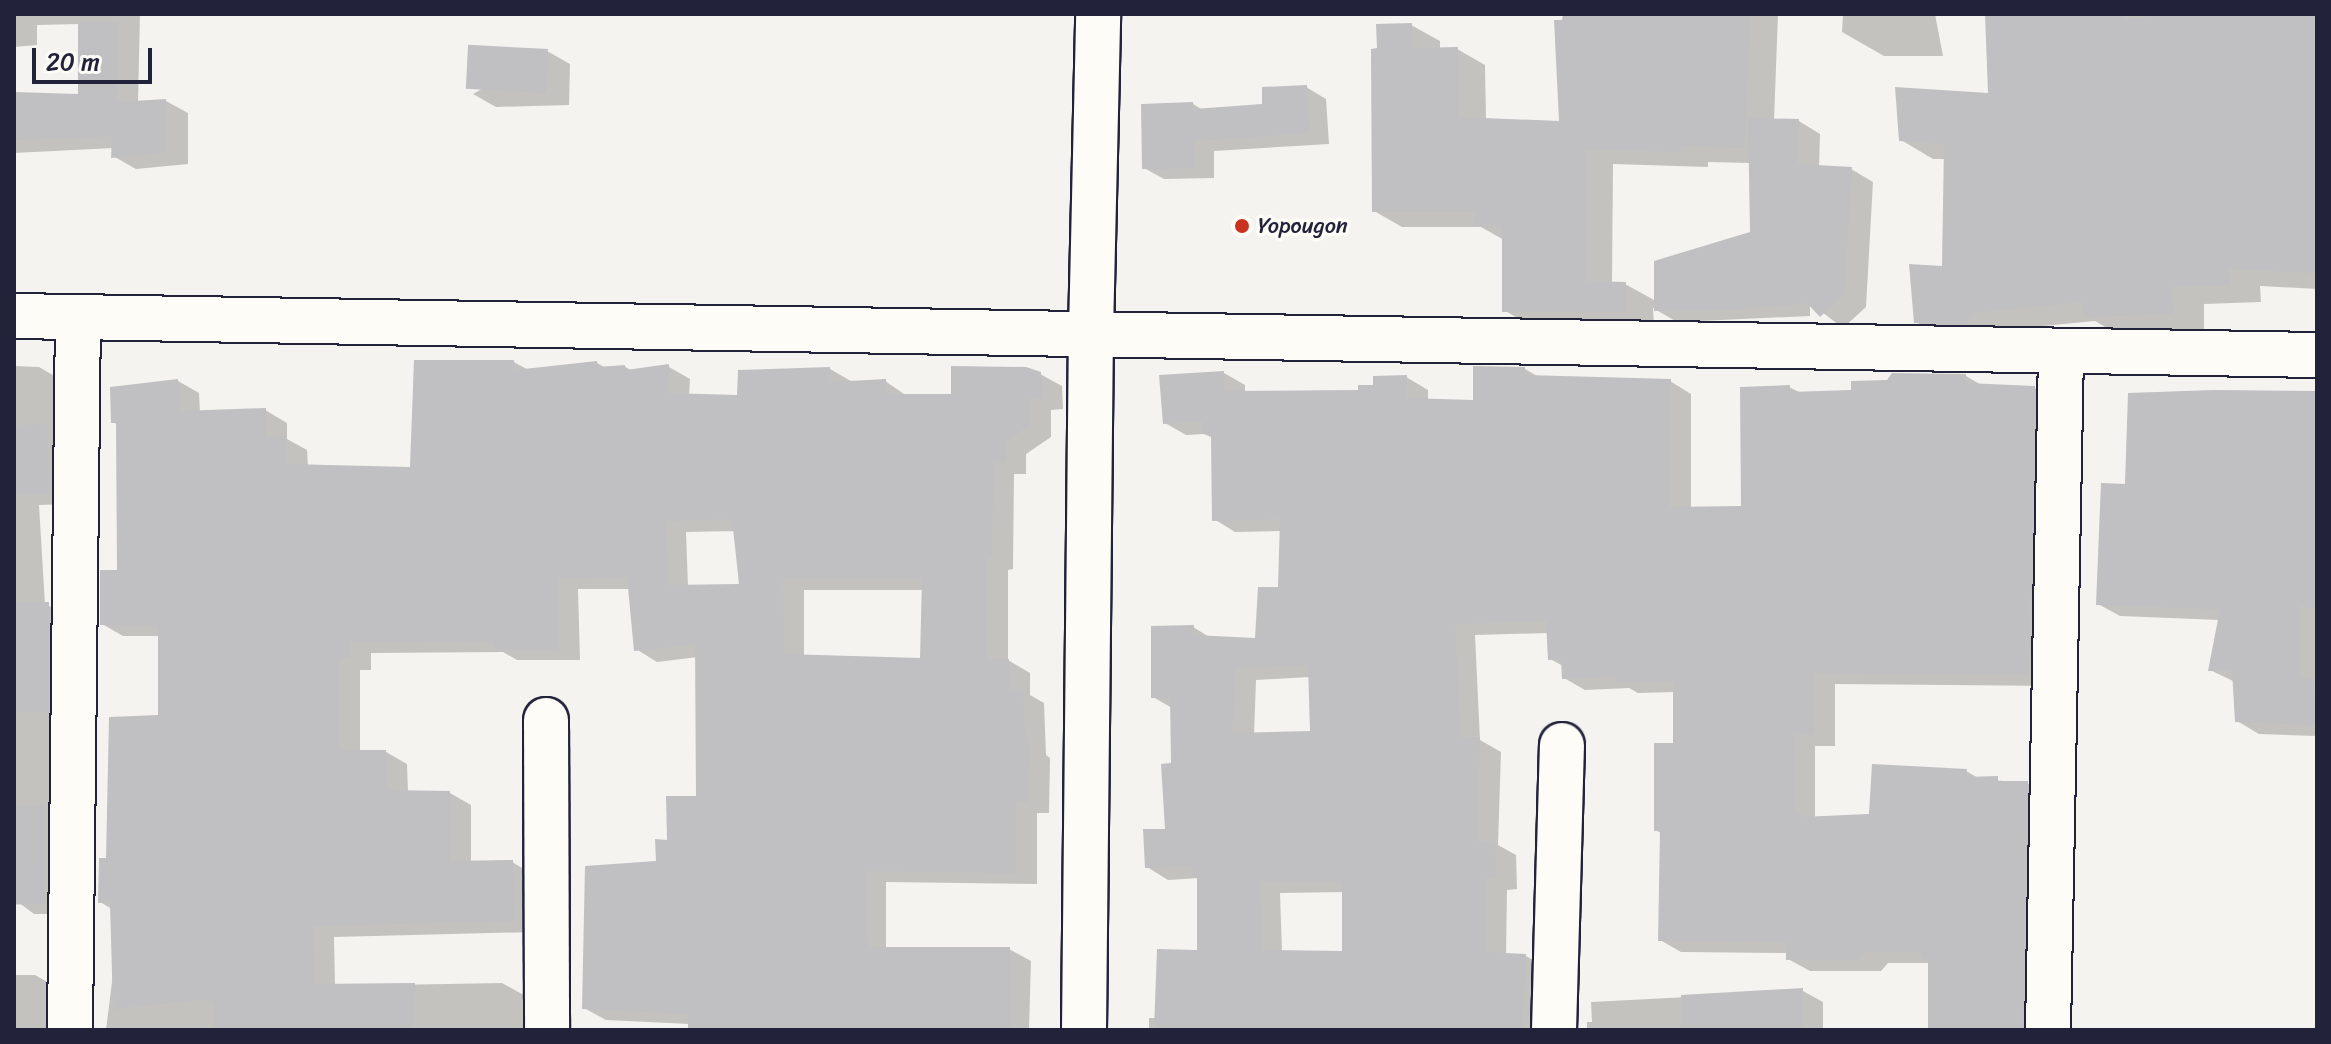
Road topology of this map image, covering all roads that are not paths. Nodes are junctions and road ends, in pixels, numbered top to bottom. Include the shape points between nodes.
1 (1098, 14) edge
2 (14, 316) edge
3 (78, 317) junction
4 (1091, 332) junction
5 (2061, 351) junction
6 (2317, 355) edge
7 (546, 720) dead end
8 (1562, 745) dead end
9 (70, 1030) edge
10 (547, 1030) edge
11 (1084, 1030) edge
12 (1554, 1030) edge
13 (2048, 1030) edge

1 - 4 street
2 - 3 street
3 - 4 street
3 - 9 street
4 - 5 street
4 - 11 street
5 - 6 street
5 - 13 street
7 - 10 street
8 - 12 street

